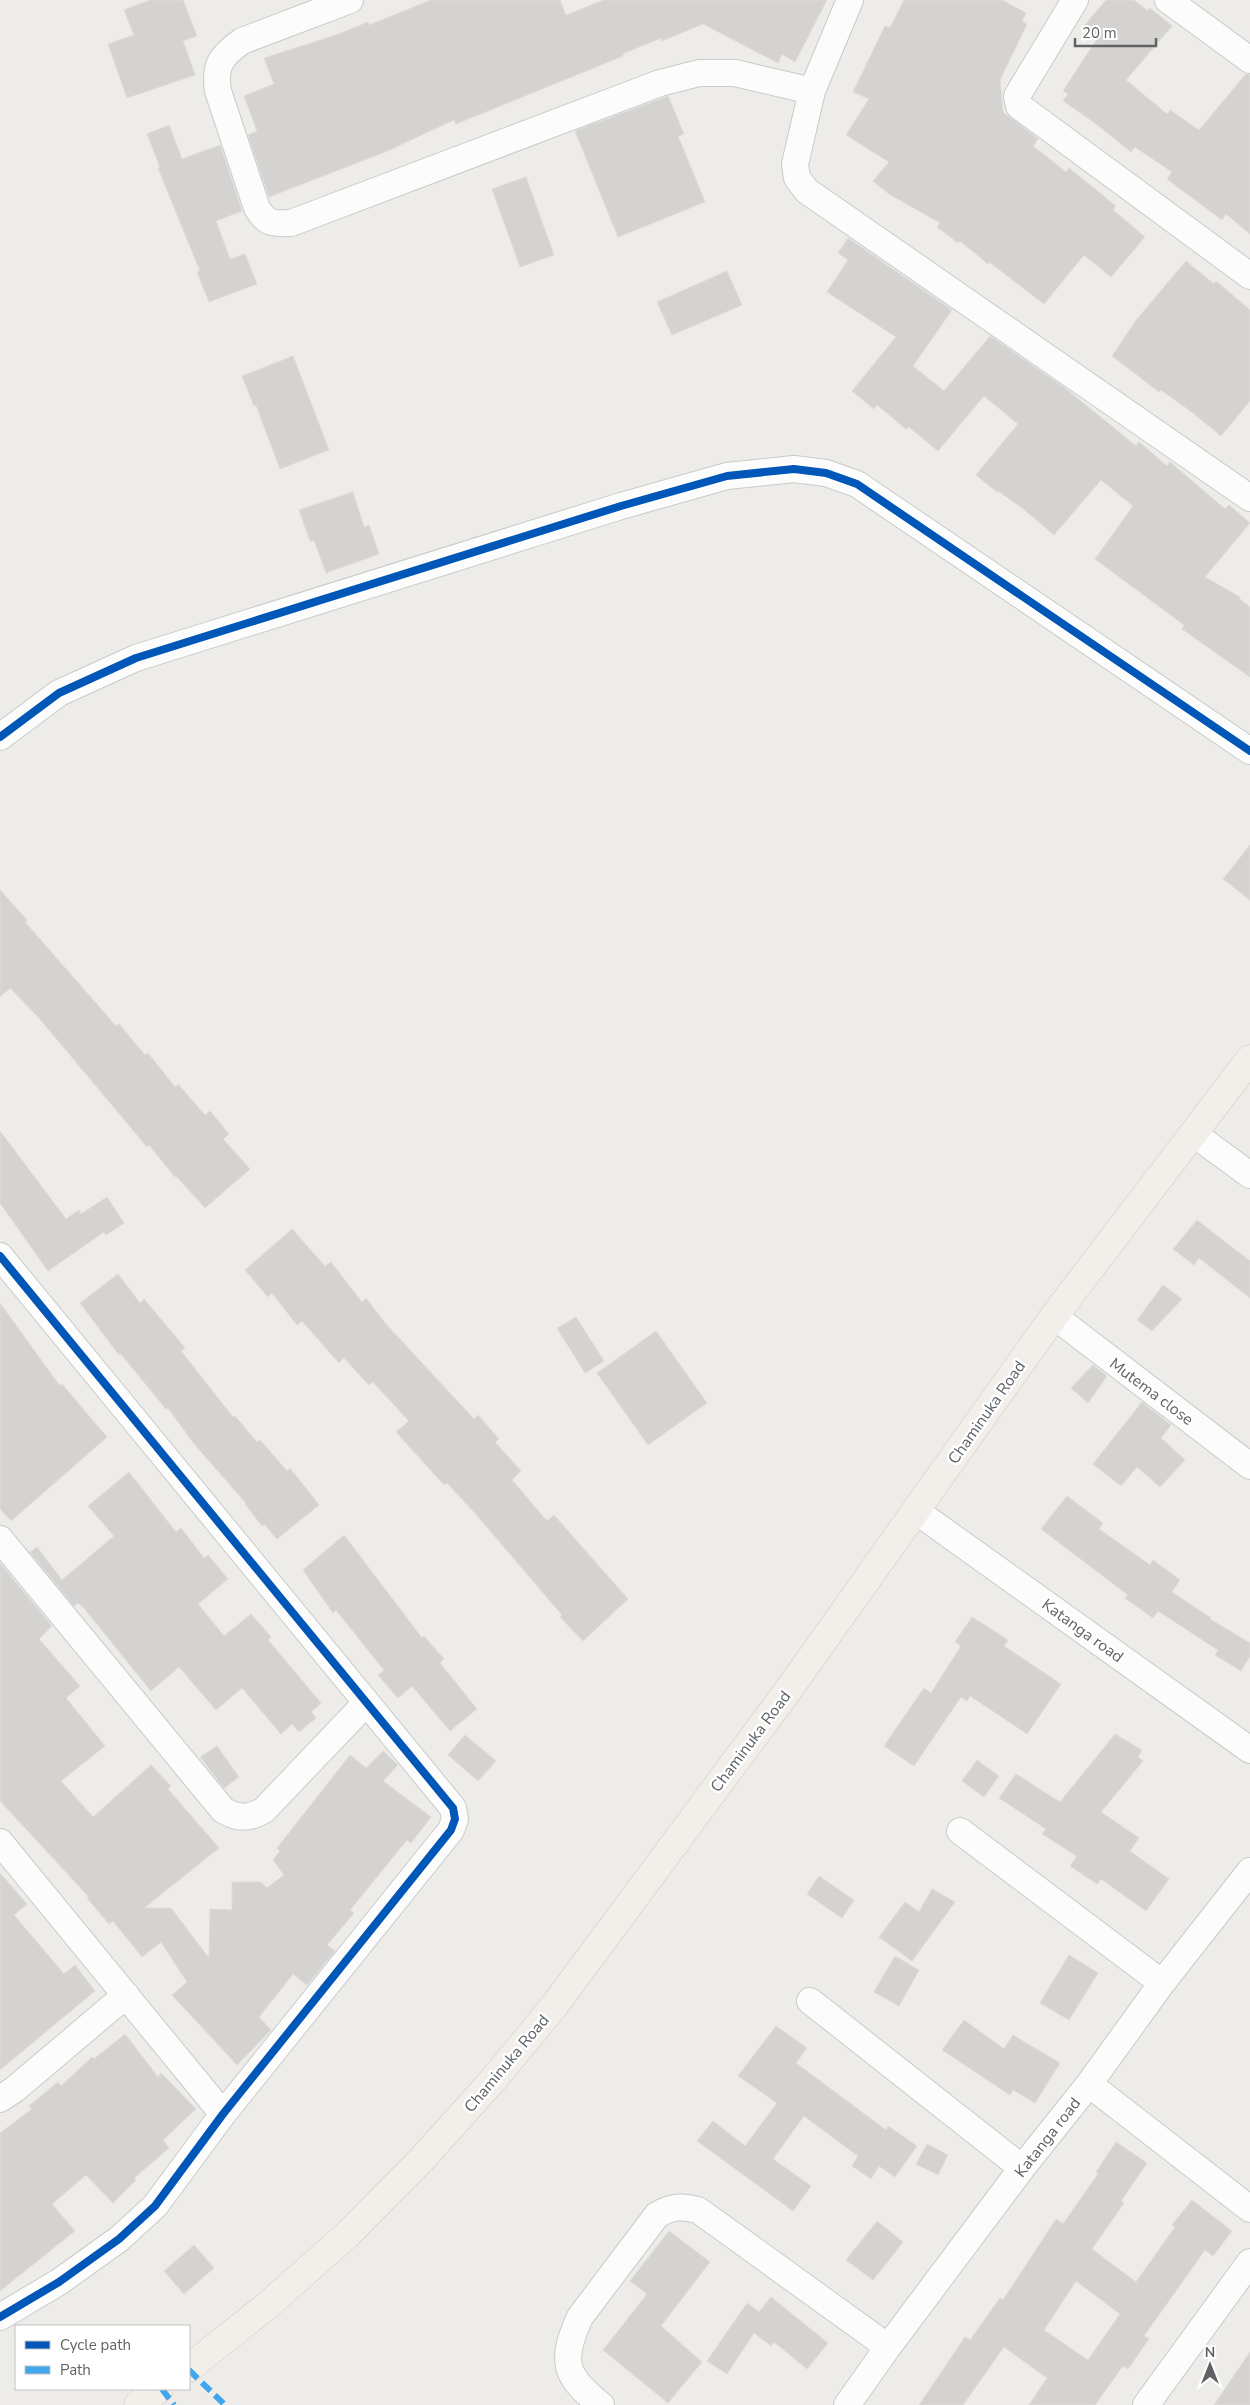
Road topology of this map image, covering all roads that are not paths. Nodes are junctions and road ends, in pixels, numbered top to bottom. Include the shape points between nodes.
1 (350, 0) edge
2 (850, 0) edge
3 (1075, 0) edge
4 (1168, 0) edge
5 (1250, 60) edge
6 (812, 91) junction
7 (1250, 276) edge
8 (1250, 498) edge
9 (0, 737) edge
10 (1250, 751) edge
11 (1250, 1059) edge
12 (1194, 1134) junction
13 (1250, 1176) edge
14 (0, 1256) edge
15 (1054, 1316) junction
16 (1250, 1466) edge
17 (916, 1511) junction
18 (0, 1539) edge
19 (366, 1703) junction
20 (1250, 1750) edge
21 (960, 1831) dead end
22 (0, 1842) edge
23 (1250, 1871) edge
24 (1162, 1983) junction
25 (126, 1995) junction
26 (810, 2001) dead end
27 (1090, 2084) junction
28 (0, 2099) edge
29 (222, 2114) junction
30 (1022, 2168) junction
31 (1250, 2208) edge
32 (1250, 2262) edge
33 (0, 2317) edge
34 (888, 2347) junction
35 (190, 2367) edge
36 (159, 2390) edge
37 (138, 2405) edge
38 (600, 2405) edge
39 (847, 2405) edge
40 (1146, 2405) edge

1 - 6 street via 242,41 218,64 218,91 257,208 272,224 291,223 660,83 699,73 735,73
2 - 6 street
3 - 7 street via 1017,96 1019,106
4 - 5 street
6 - 8 street via 795,164 798,178 807,191
9 - 10 street via 59,693 136,658 621,506 727,476 794,469 826,473 857,484
11 - 12 main road, Chaminuka Road
12 - 13 street
12 - 15 main road, Chaminuka Road
14 - 19 street
15 - 16 street, Mutema close
15 - 17 main road, Chaminuka Road
17 - 20 street, Katanga road
17 - 35 main road, Chaminuka Road via 560,1999 494,2079 348,2234 268,2305
18 - 19 street via 223,1810 233,1816 253,1816 264,1810
19 - 29 street via 453,1808 455,1819 451,1830
21 - 24 street
22 - 25 street
23 - 24 street, Katanga road
24 - 27 street, Katanga road
25 - 28 street
25 - 29 street
26 - 30 street
27 - 30 street, Katanga road
27 - 31 street
29 - 33 street via 155,2206 119,2239 59,2282
30 - 34 street, Katanga road
32 - 40 street
34 - 38 street via 698,2210 669,2208 657,2215 580,2317 572,2336 568,2357 571,2375 580,2389
34 - 39 street, Katanga road
36 - 37 main road

